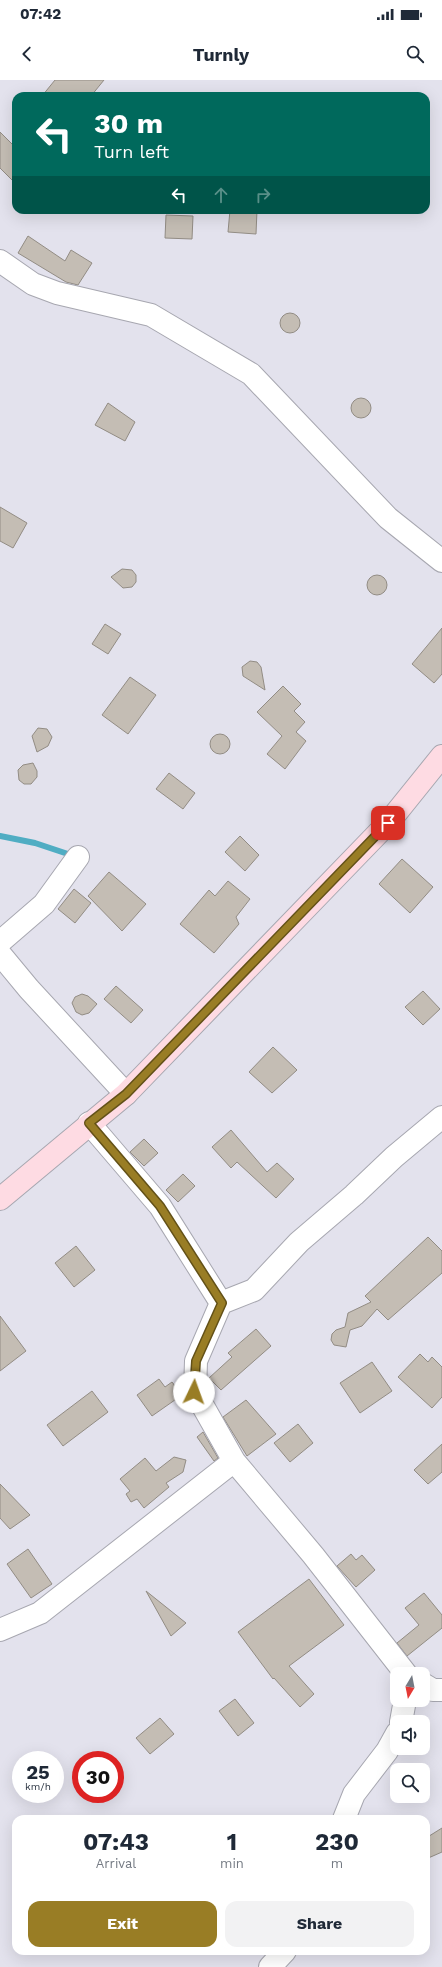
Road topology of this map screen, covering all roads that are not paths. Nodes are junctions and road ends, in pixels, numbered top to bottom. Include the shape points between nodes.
1 (0, 261) edge
2 (442, 561) edge
3 (442, 756) edge
4 (78, 857) dead end
5 (0, 942) edge
6 (0, 954) edge
7 (126, 1094) junction
8 (442, 1116) edge
9 (89, 1123) junction
10 (0, 1199) edge
11 (222, 1303) junction
12 (234, 1461) junction
13 (0, 1630) edge
14 (400, 1667) edge
15 (430, 1688) edge
16 (442, 1690) edge
17 (390, 1745) edge
18 (346, 1815) edge
19 (281, 1955) edge
20 (270, 1967) edge

1 - 2 street via 33,284 57,294 151,315 251,374 388,518
3 - 7 main road via 388,823
4 - 5 street via 44,904
6 - 7 street
7 - 9 main road
8 - 11 street via 299,1242 254,1290
9 - 10 main road
9 - 11 street via 160,1206
11 - 12 street via 196,1361 194,1392
12 - 13 street via 40,1613
12 - 14 street via 313,1555
15 - 16 street
17 - 18 street via 354,1794
19 - 20 street

